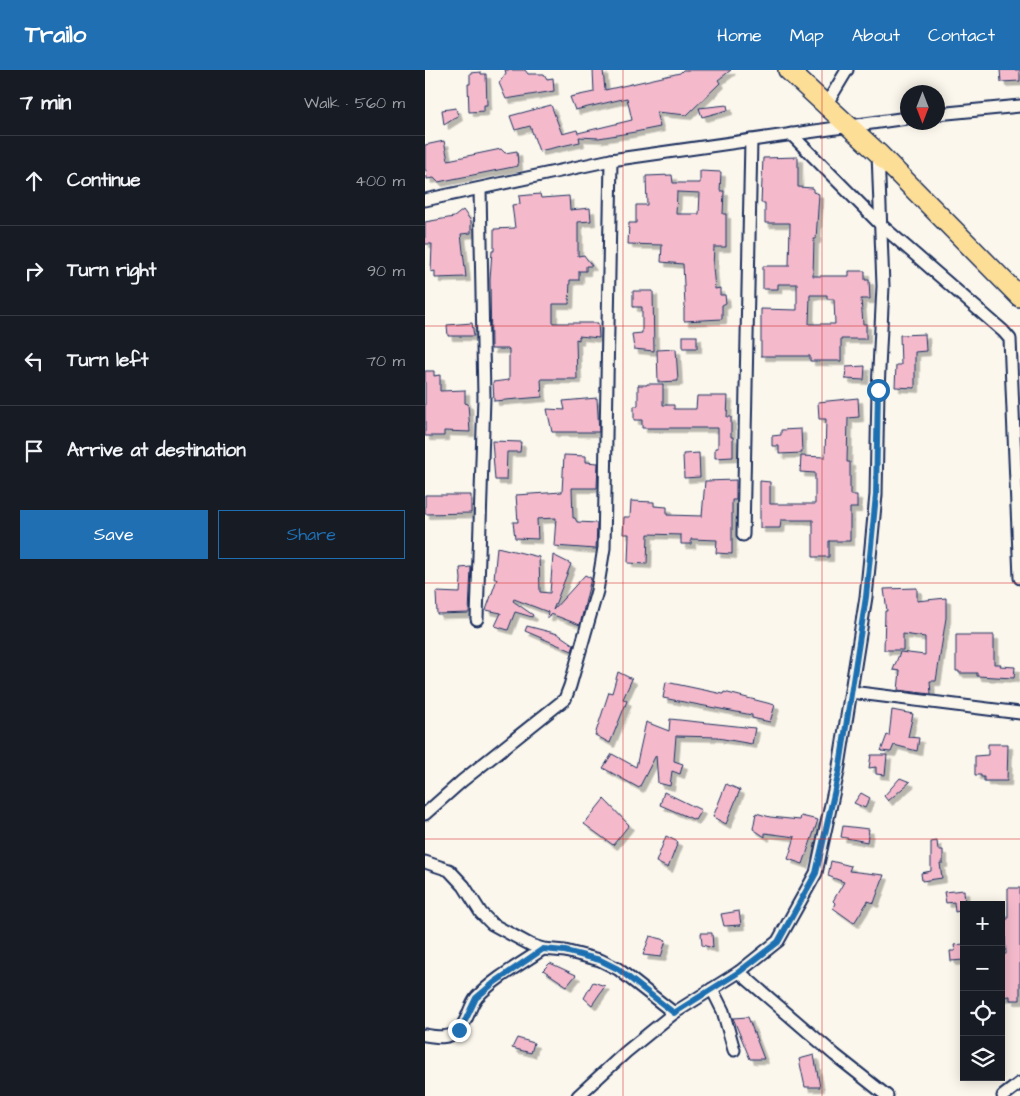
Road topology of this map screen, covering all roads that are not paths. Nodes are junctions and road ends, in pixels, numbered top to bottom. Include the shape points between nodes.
1 (788, 70) edge
2 (847, 70) edge
3 (826, 105) junction
4 (1020, 106) edge
5 (945, 113) edge
6 (900, 119) edge
7 (847, 125) junction
8 (791, 134) junction
9 (751, 140) junction
10 (878, 153) junction
11 (611, 160) junction
12 (480, 188) junction
13 (425, 200) edge
14 (881, 225) junction
15 (1020, 297) edge
16 (743, 535) dead end
17 (1020, 578) edge
18 (477, 619) dead end
19 (851, 692) junction
20 (1020, 713) edge
21 (425, 814) edge
22 (425, 862) edge
23 (543, 949) junction
24 (739, 972) junction
25 (712, 989) junction
26 (674, 1013) junction
27 (425, 1035) edge
28 (734, 1050) dead end
29 (1020, 1083) edge
30 (578, 1096) edge
31 (887, 1096) edge
32 (1003, 1096) edge

1 - 3 main road
2 - 3 street
3 - 7 main road
4 - 5 street
6 - 7 street
7 - 8 street
7 - 10 main road
8 - 9 street
8 - 14 street
9 - 11 street
9 - 16 street
10 - 14 street
10 - 15 main road
11 - 12 street
11 - 21 street via 604,548 597,591 570,686 565,699
12 - 13 street
12 - 18 street via 484,397
14 - 17 street via 1010,340
14 - 19 street via 883,286 876,495 866,597
19 - 20 street
19 - 24 street via 839,772 816,873 778,942
22 - 23 street via 449,870 492,924
23 - 26 street via 600,960 618,969
23 - 27 street via 476,998 459,1030 447,1037
24 - 25 street
24 - 31 street
25 - 26 street
25 - 28 street via 723,1010
26 - 30 street
29 - 32 street

